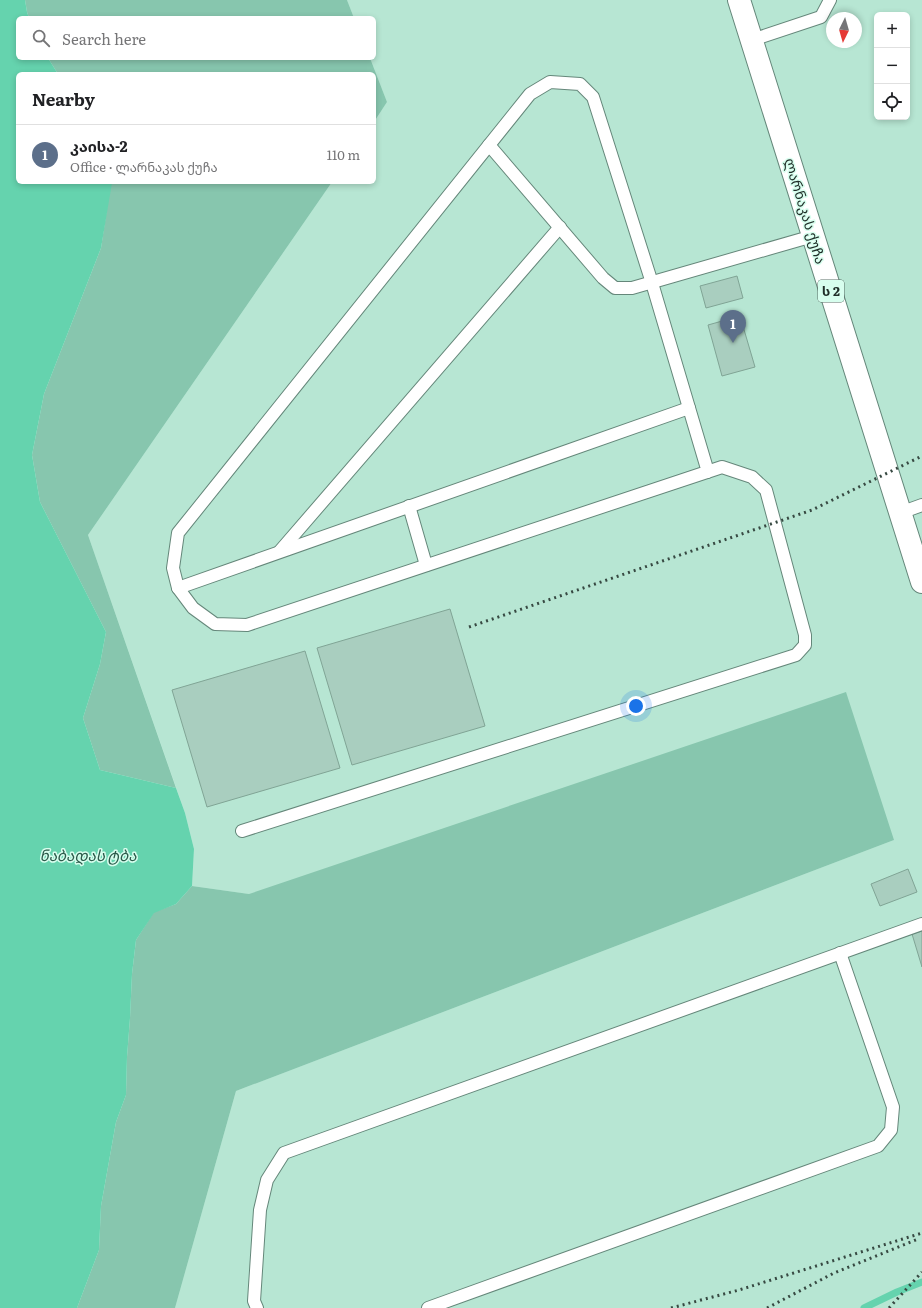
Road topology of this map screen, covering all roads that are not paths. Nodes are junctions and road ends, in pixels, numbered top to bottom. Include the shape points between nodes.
1 (739, 0) edge
2 (830, 0) edge
3 (752, 40) junction
4 (489, 145) junction
5 (560, 227) junction
6 (813, 236) junction
7 (652, 283) junction
8 (689, 408) junction
9 (708, 472) junction
10 (922, 505) edge
11 (409, 506) junction
12 (900, 513) junction
13 (279, 552) junction
14 (426, 565) junction
15 (922, 582) edge
16 (178, 588) junction
17 (242, 831) dead end
18 (922, 924) edge
19 (840, 953) junction
20 (257, 1308) edge
21 (428, 1308) edge

1 - 3 highway, ლარნაკას ქუჩა / ს 2
2 - 3 lane via 821,17
3 - 6 highway, ლარნაკას ქუჩა / ს 2
4 - 5 lane
4 - 7 lane via 530,94 550,82 580,84 593,97
4 - 16 lane via 178,533 173,568
5 - 7 lane via 614,288 632,288
5 - 13 lane
6 - 7 lane
6 - 12 highway, ლარნაკას ქუჩა / ს 2
7 - 8 lane
8 - 9 lane
8 - 11 lane
9 - 14 lane
9 - 17 lane via 722,467 752,477 766,490 805,635 805,645 796,655
10 - 12 lane
11 - 13 lane
11 - 14 lane
12 - 15 highway, ლარნაკას ქუჩა / ს 2
13 - 16 lane
14 - 16 lane via 246,625 215,624 193,608
18 - 19 lane
19 - 20 lane via 284,1153 267,1180 260,1210 254,1301
19 - 21 lane via 893,1107 891,1130 878,1146

